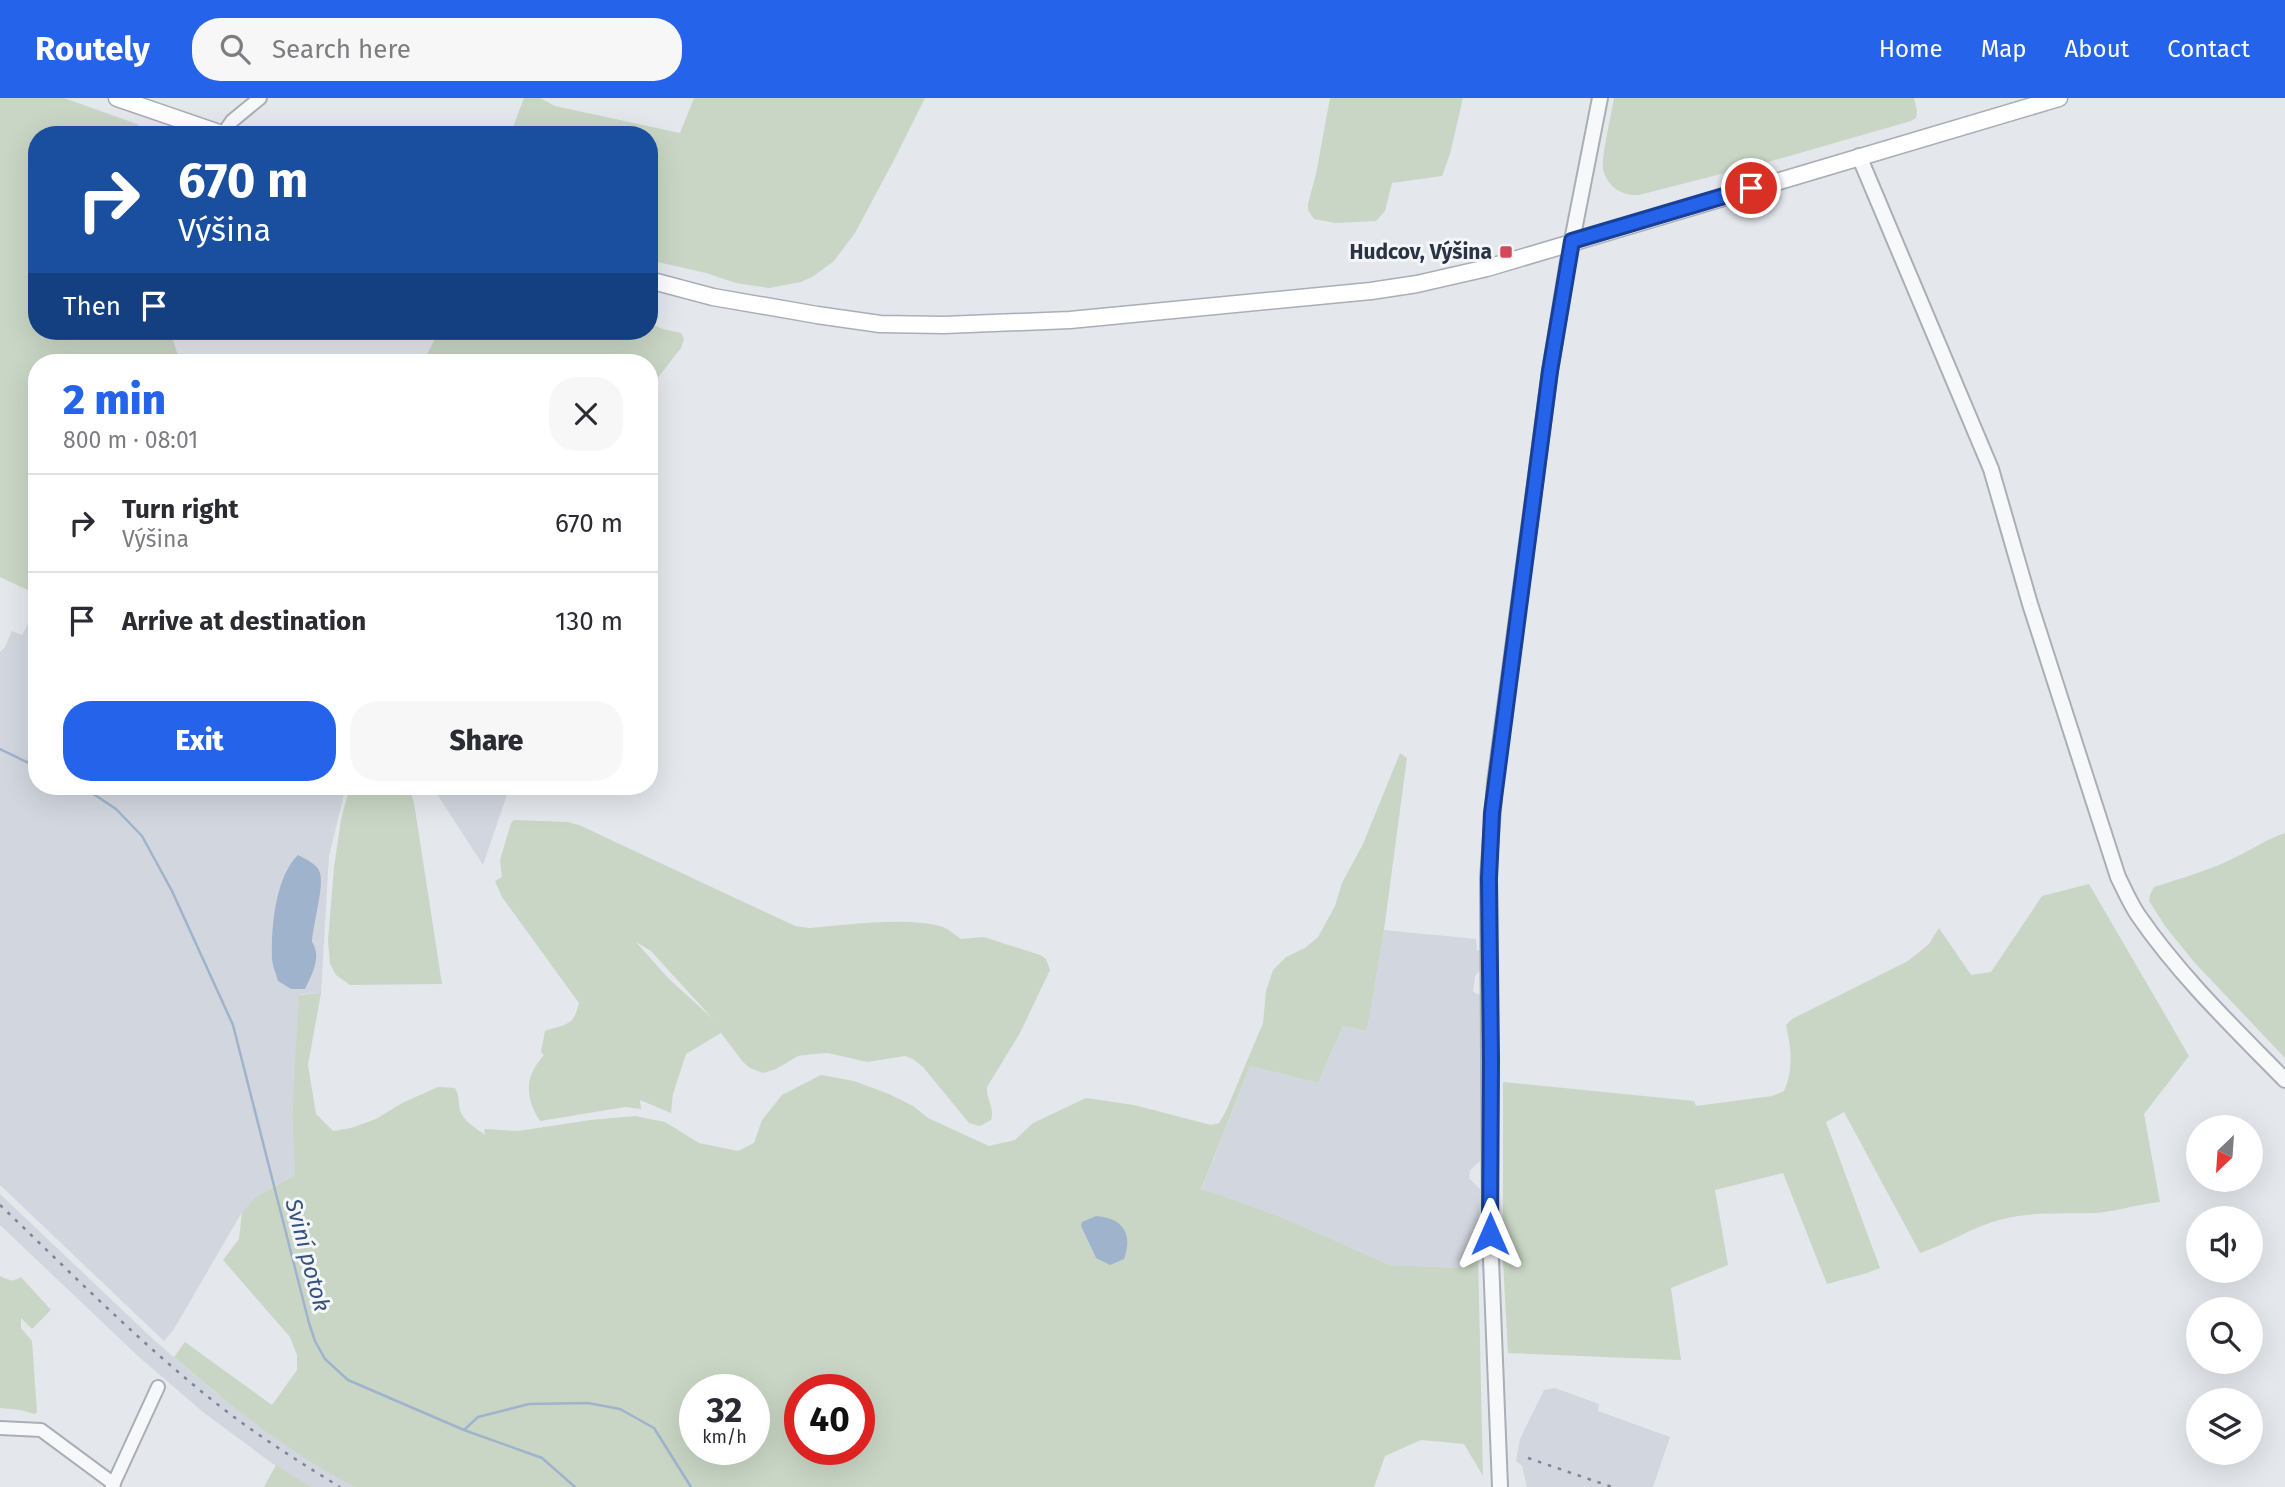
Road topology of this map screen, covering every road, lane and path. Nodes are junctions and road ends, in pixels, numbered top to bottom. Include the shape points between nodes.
1 (117, 98) edge
2 (260, 98) edge
3 (1600, 98) edge
4 (2059, 98) edge
5 (200, 126) edge
6 (229, 126) edge
7 (1858, 156) junction
8 (1572, 241) junction
9 (658, 282) edge
10 (2285, 1080) edge
11 (158, 1387) dead end
12 (0, 1428) edge
13 (113, 1486) edge
14 (1500, 1487) edge

1 - 5 main road
2 - 6 street
3 - 8 street
4 - 7 main road
7 - 8 main road
7 - 10 street via 1991,469 2118,877 2168,956
8 - 9 main road via 1465,274 1402,286 1070,320 880,324 712,297
8 - 14 street via 1550,371 1492,813 1491,1274
11 - 13 street
12 - 13 street via 41,1430

